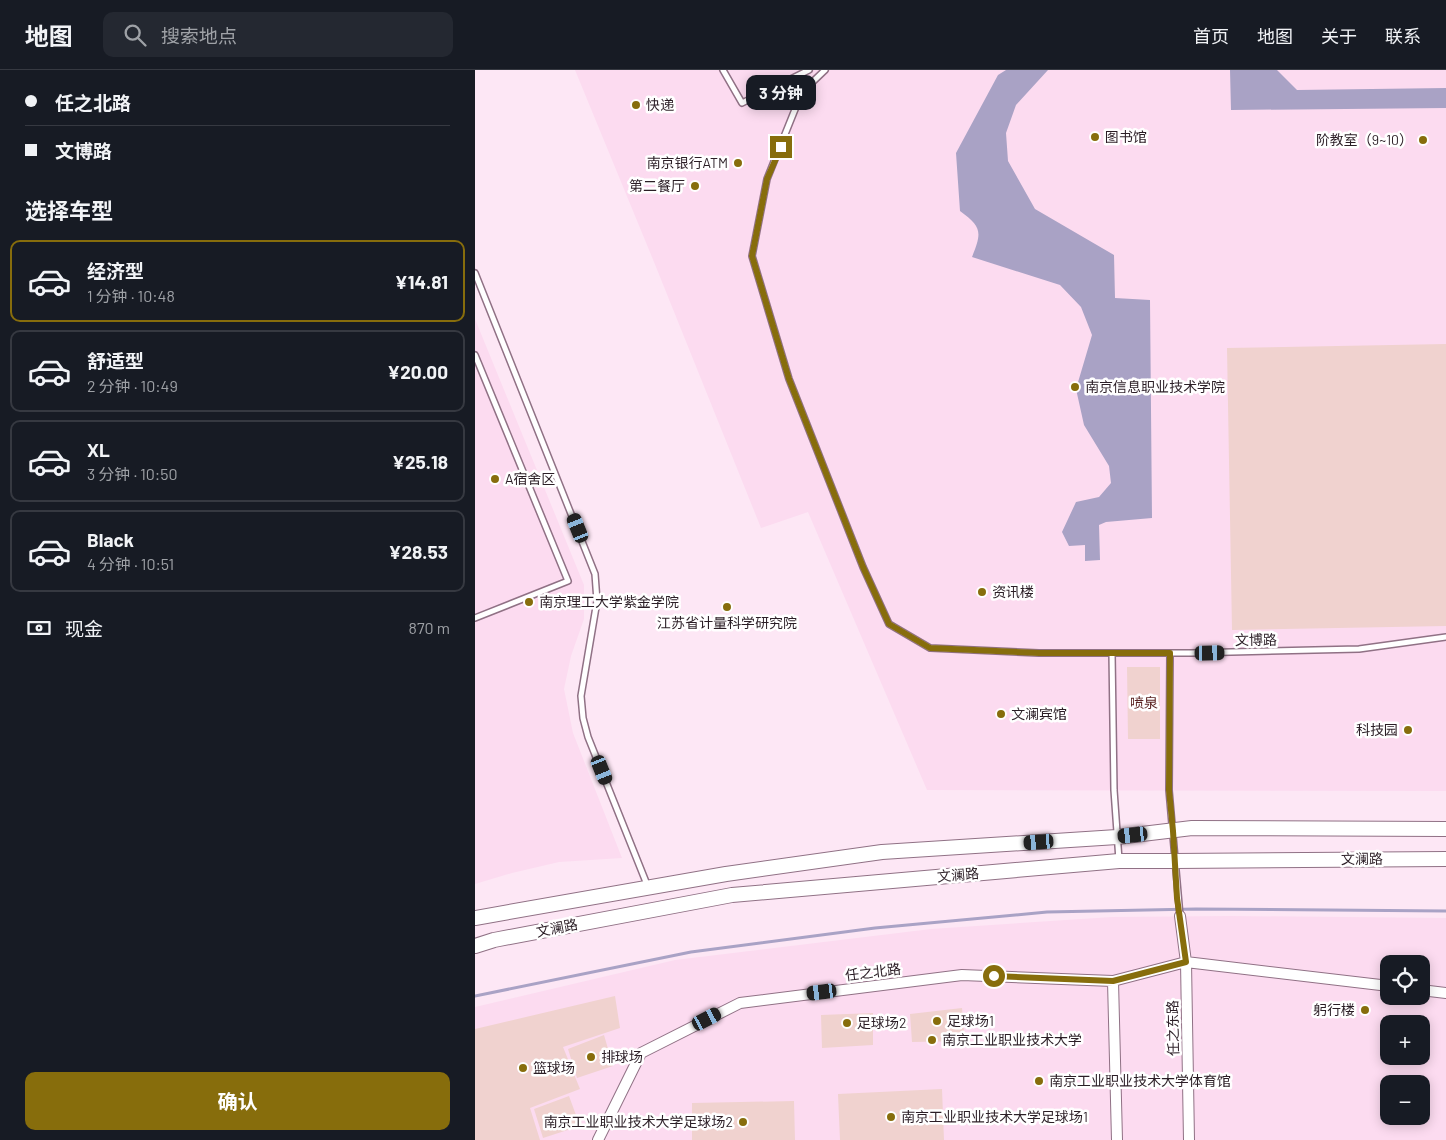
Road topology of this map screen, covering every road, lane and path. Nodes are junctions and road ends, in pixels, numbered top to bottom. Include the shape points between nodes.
1 (723, 70) edge
2 (809, 70) edge
3 (825, 70) edge
4 (475, 273) edge
5 (475, 355) edge
6 (475, 618) edge
7 (1446, 637) edge
8 (1112, 653) junction
9 (1170, 653) junction
10 (1446, 829) edge
11 (1173, 831) junction
12 (1117, 837) junction
13 (1446, 859) edge
14 (1119, 860) junction
15 (1175, 862) junction
16 (648, 888) junction
17 (1179, 916) joint
18 (475, 918) edge
19 (475, 946) edge
20 (1186, 962) junction
21 (1113, 981) junction
22 (1380, 985) edge
23 (1430, 991) edge
24 (1446, 993) edge
25 (598, 1140) edge
26 (1117, 1140) edge
27 (1189, 1140) edge

1 - 2 lane via 742,103
3 - 8 lane, 文博路 via 802,92 767,179 752,256 789,379 863,567 889,624 930,648
4 - 16 lane via 595,574 597,601 581,696 583,718
5 - 6 lane via 568,581
7 - 9 lane, 文博路 via 1359,649
8 - 9 lane, 文博路
8 - 12 lane
9 - 11 lane via 1169,790
10 - 11 main road, 文澜路 via 1192,828
11 - 12 main road, 文澜路
11 - 15 lane
12 - 14 lane
12 - 16 main road, 文澜路 via 882,852
13 - 15 main road, 文澜路
14 - 15 main road, 文澜路
14 - 19 main road, 文澜路 via 732,895
15 - 17 lane
16 - 18 main road, 文澜路
17 - 20 street, 任之东路
20 - 21 street, 任之北路
20 - 22 street
20 - 27 street, 任之东路
21 - 25 street, 任之北路 via 962,975 740,1002 641,1053
21 - 26 street
23 - 24 street

